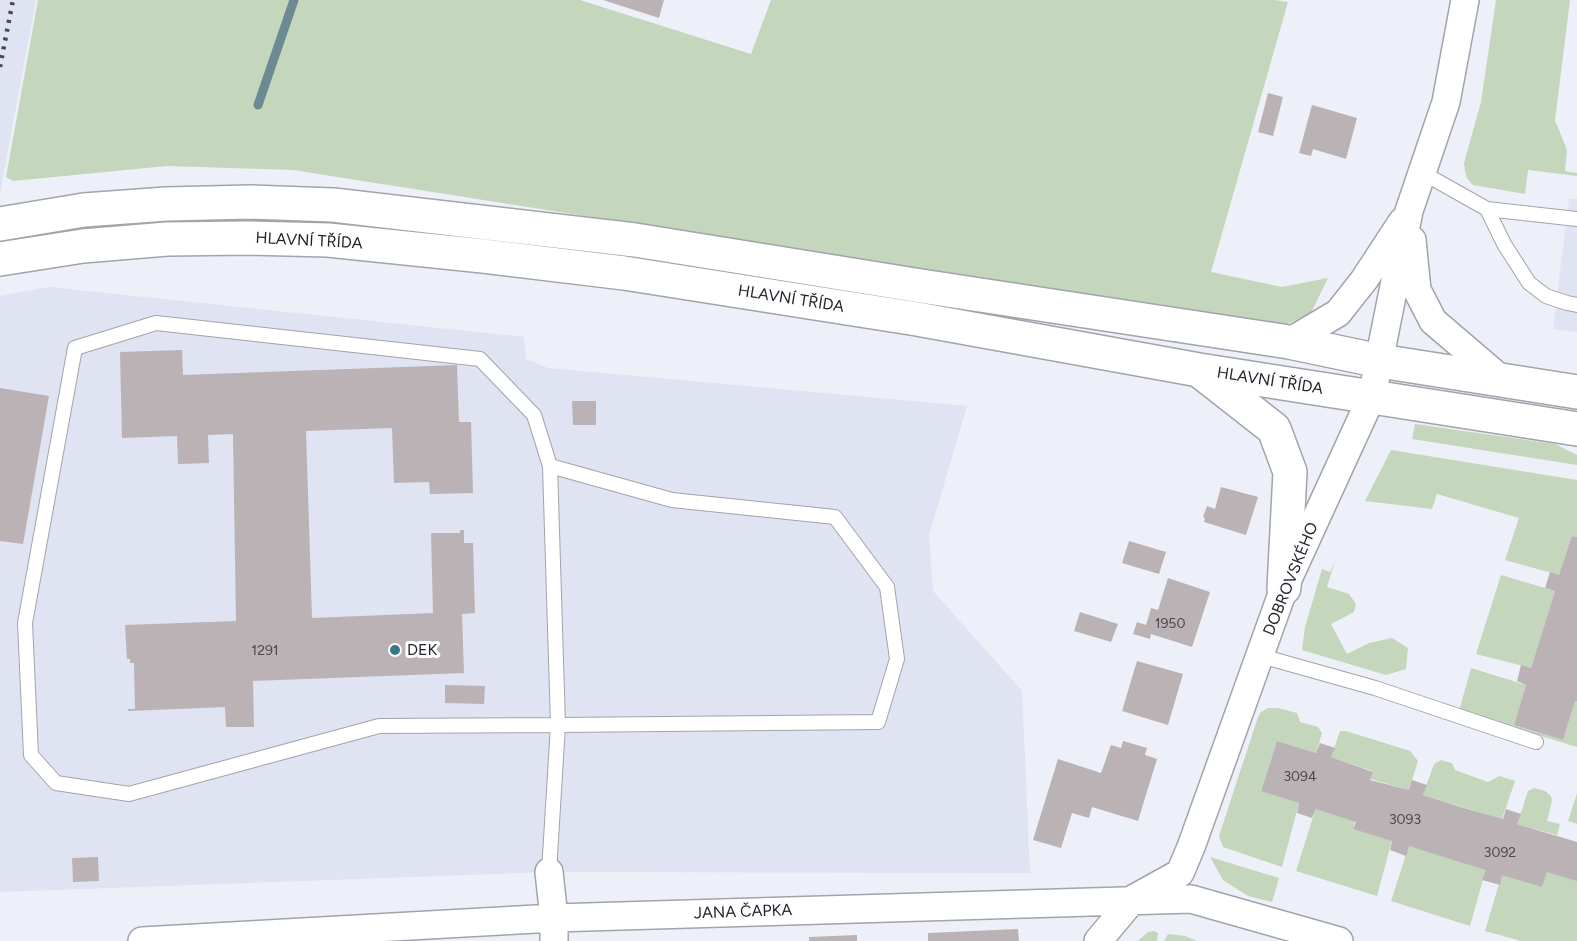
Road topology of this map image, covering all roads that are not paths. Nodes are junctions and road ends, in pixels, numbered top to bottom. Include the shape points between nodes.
1 (1465, 0) edge
2 (1423, 173) junction
3 (1487, 209) junction
4 (1409, 212) junction
5 (1577, 219) edge
6 (0, 224) edge
7 (0, 259) edge
8 (1577, 305) edge
9 (1289, 342) junction
10 (1380, 361) junction
11 (1199, 370) junction
12 (1502, 380) junction
13 (1577, 392) edge
14 (1372, 396) junction
15 (1577, 429) edge
16 (549, 466) junction
17 (1284, 588) junction
18 (1261, 656) junction
19 (558, 725) junction
20 (1536, 742) dead end
21 (549, 872) joint
22 (1126, 908) junction
23 (554, 929) edge
24 (142, 941) edge
25 (1098, 941) edge
26 (1339, 941) edge

1 - 2 street, DOBROVSKÉHO via 1446,102
2 - 3 lane
2 - 4 street, DOBROVSKÉHO
3 - 5 lane
3 - 8 lane via 1529,283 1546,296
4 - 9 street, DOBROVSKÉHO via 1338,313
4 - 10 street, DOBROVSKÉHO
4 - 12 street via 1417,290 1434,321
6 - 9 main road, HLAVNÍ TŘÍDA via 84,210 166,204 333,205 635,240
7 - 11 main road, HLAVNÍ TŘÍDA via 83,246 167,239 328,240 624,273 916,319
9 - 10 main road, HLAVNÍ TŘÍDA
10 - 12 main road, HLAVNÍ TŘÍDA
10 - 14 street, DOBROVSKÉHO
11 - 14 main road, HLAVNÍ TŘÍDA
11 - 17 main road via 1274,429 1290,472
12 - 13 main road, HLAVNÍ TŘÍDA
14 - 15 main road, HLAVNÍ TŘÍDA
14 - 17 street, DOBROVSKÉHO
16 - 19 lane
16 - 19 lane via 672,500 835,517 887,587 897,659 878,722
16 - 19 lane via 534,415 480,359 156,323 75,348 25,623 31,755 56,783 129,794 379,726
17 - 18 street, DOBROVSKÉHO
18 - 20 lane via 1375,688
18 - 22 street, DOBROVSKÉHO via 1180,873
19 - 21 lane
21 - 23 street
22 - 23 street, JANA ČAPKA
22 - 25 street, DOBROVSKÉHO
22 - 26 street, JANA ČAPKA via 1191,898
23 - 24 street, JANA ČAPKA

